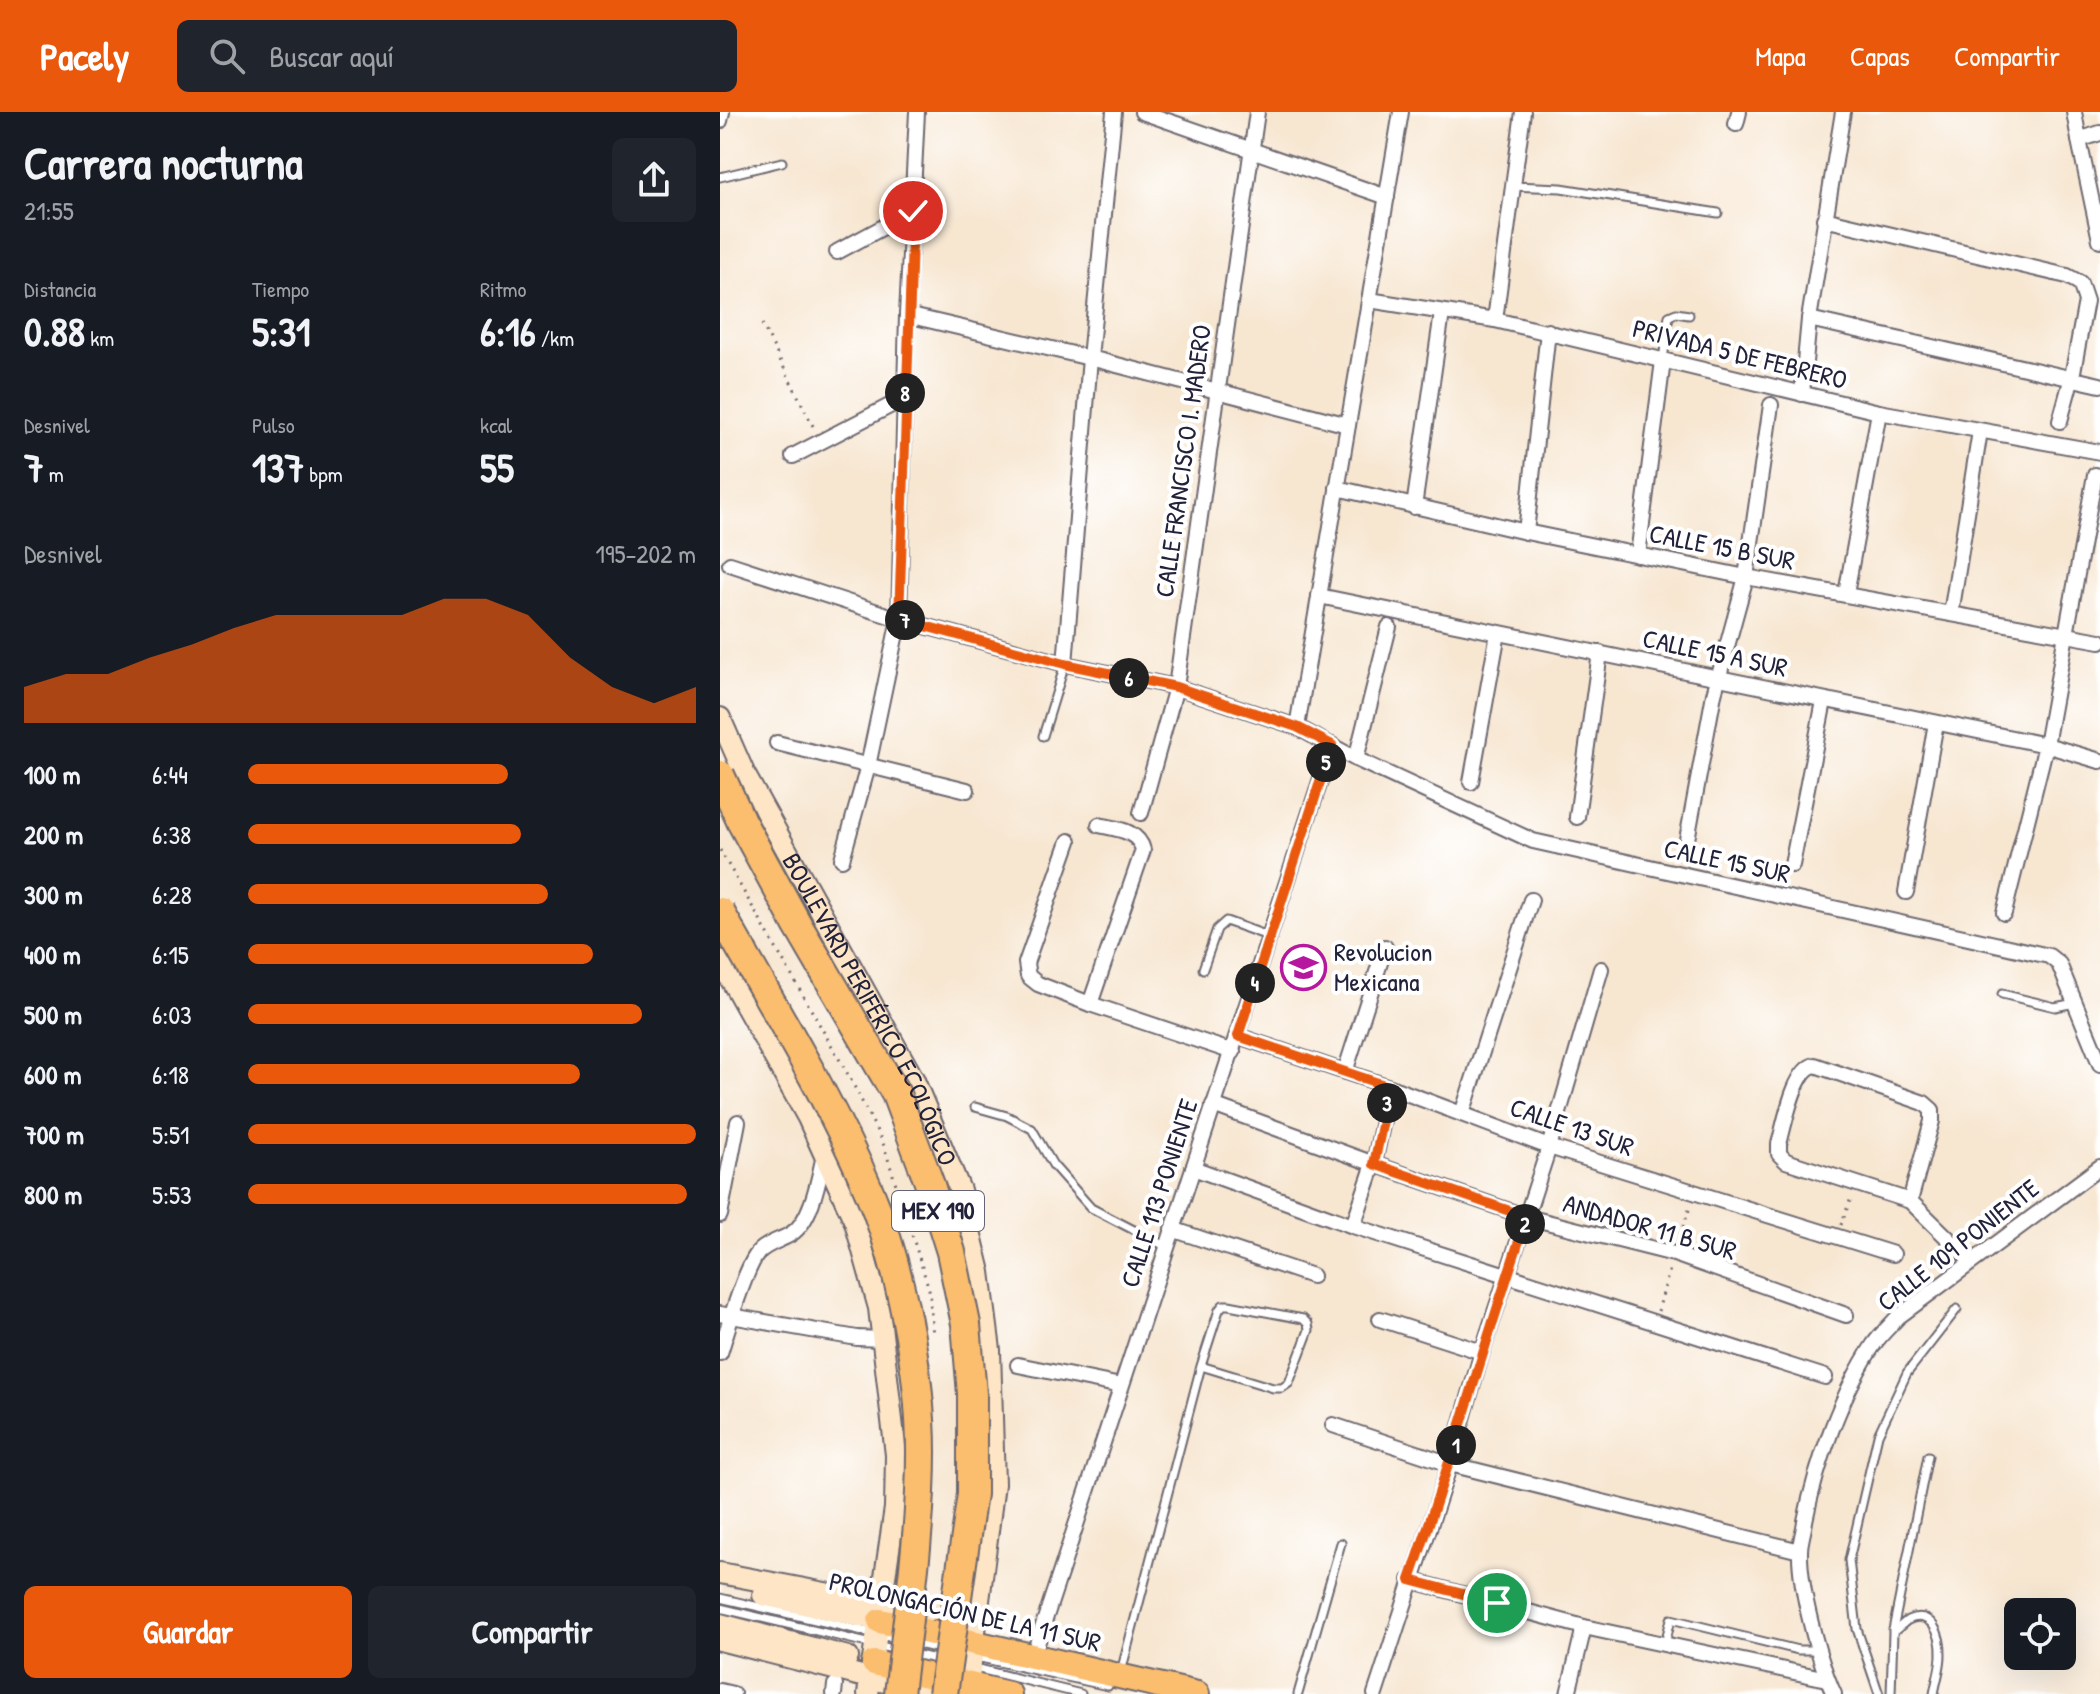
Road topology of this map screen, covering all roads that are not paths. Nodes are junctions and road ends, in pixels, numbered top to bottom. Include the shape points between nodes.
1 (722, 112) edge
2 (917, 112) edge
3 (1114, 112) edge
4 (1142, 112) edge
5 (1257, 112) edge
6 (1401, 112) edge
7 (1523, 112) edge
8 (1843, 112) edge
9 (2074, 112) edge
10 (720, 121) edge
11 (2100, 133) edge
12 (2079, 140) junction
13 (1251, 151) junction
14 (782, 162) dead end
15 (720, 177) edge
16 (1512, 186) junction
17 (1387, 197) junction
18 (913, 211) junction
19 (1718, 213) dead end
20 (1824, 219) junction
21 (2099, 223) edge
22 (2100, 240) edge
23 (837, 252) dead end
24 (1369, 300) junction
25 (1442, 313) junction
26 (907, 315) junction
27 (1689, 315) dead end
28 (1809, 319) junction
29 (1495, 320) junction
30 (1548, 331) junction
31 (1090, 358) junction
32 (1663, 361) junction
33 (2072, 377) junction
34 (2100, 385) edge
35 (1217, 391) junction
36 (1802, 394) junction
37 (905, 398) junction
38 (1771, 405) dead end
39 (1879, 412) junction
40 (2060, 421) dead end
41 (1348, 425) junction
42 (1980, 431) junction
43 (2100, 452) edge
44 (793, 456) dead end
45 (2095, 475) dead end
46 (1337, 488) junction
47 (1414, 507) junction
48 (1526, 532) junction
49 (1638, 555) junction
50 (730, 564) dead end
51 (1746, 577) junction
52 (1846, 594) junction
53 (1319, 596) junction
54 (1951, 614) junction
55 (899, 619) junction
56 (1389, 627) dead end
57 (1498, 633) junction
58 (2065, 634) junction
59 (2100, 641) edge
60 (1600, 653) junction
61 (1065, 664) junction
62 (1718, 679) junction
63 (1176, 687) junction
64 (1824, 701) junction
65 (720, 718) edge
66 (1936, 723) junction
67 (1297, 727) junction
68 (1043, 736) dead end
69 (777, 743) dead end
70 (1332, 745) junction
71 (2046, 745) junction
72 (1356, 759) junction
73 (2100, 761) edge
74 (868, 766) junction
75 (720, 775) edge
76 (1471, 782) dead end
77 (967, 790) dead end
78 (1141, 813) dead end
79 (1577, 817) dead end
80 (1099, 825) dead end
81 (1069, 841) dead end
82 (1686, 845) dead end
83 (842, 859) dead end
84 (1792, 865) dead end
85 (1906, 892) dead end
86 (1531, 900) dead end
87 (720, 912) edge
88 (2004, 913) dead end
89 (1270, 937) junction
90 (1385, 947) dead end
91 (720, 960) edge
92 (1203, 969) dead end
93 (1601, 969) dead end
94 (2002, 994) dead end
95 (2075, 1003) junction
96 (1090, 1004) junction
97 (1238, 1036) junction
98 (1233, 1052) junction
99 (2100, 1064) edge
100 (1345, 1072) junction
101 (1390, 1087) junction
102 (1213, 1105) junction
103 (975, 1107) dead end
104 (1462, 1114) junction
105 (738, 1122) dead end
106 (1549, 1147) junction
107 (824, 1155) junction
108 (726, 1156) edge
109 (1374, 1164) junction
110 (2100, 1167) edge
111 (1193, 1168) junction
112 (1910, 1201) junction
113 (720, 1215) edge
114 (1527, 1217) junction
115 (1353, 1226) junction
116 (1172, 1229) junction
117 (1167, 1247) junction
118 (1893, 1254) dead end
119 (1971, 1261) junction
120 (1507, 1275) junction
121 (1312, 1276) dead end
122 (1957, 1309) dead end
123 (1846, 1315) dead end
124 (726, 1316) edge
125 (1380, 1319) dead end
126 (883, 1339) junction
127 (1482, 1352) junction
128 (720, 1353) edge
129 (1018, 1365) dead end
130 (1201, 1366) junction
131 (1825, 1377) dead end
132 (1121, 1386) junction
133 (1333, 1425) dead end
134 (1928, 1456) dead end
135 (1450, 1464) junction
136 (1341, 1543) dead end
137 (1800, 1551) junction
138 (720, 1573) edge
139 (1410, 1580) junction
140 (720, 1585) edge
141 (981, 1589) junction
142 (720, 1598) edge
143 (720, 1608) edge
144 (720, 1624) edge
145 (1584, 1627) junction
146 (1893, 1632) junction
147 (720, 1640) edge
148 (1665, 1644) junction
149 (1819, 1650) junction
150 (720, 1651) edge
151 (874, 1653) edge
152 (1033, 1656) junction
153 (966, 1673) edge
154 (1827, 1679) junction
155 (1118, 1682) junction
156 (720, 1691) edge
157 (733, 1694) edge
158 (899, 1694) edge
159 (932, 1694) edge
160 (1009, 1694) edge
161 (1081, 1694) edge
162 (1197, 1694) edge
163 (1298, 1694) edge
164 (1375, 1694) edge
165 (1568, 1694) edge
166 (1834, 1694) edge
167 (1879, 1694) edge
168 (1891, 1694) edge
169 (1934, 1694) edge

1 - 10 street
2 - 18 street
3 - 31 street
4 - 13 street
5 - 13 street, CALLE FRANCISCO I. MADERO
6 - 17 street
7 - 16 street
8 - 20 street
9 - 12 street
11 - 12 street
12 - 21 street
13 - 17 street
13 - 35 street, CALLE FRANCISCO I. MADERO
14 - 15 lane
16 - 19 lane via 1561,188
16 - 29 street
17 - 24 street
18 - 23 street
18 - 26 street
20 - 28 street
20 - 33 street via 2080,283 2086,301
21 - 22 street
24 - 25 street, PRIVADA 5 DE FEBRERO
24 - 41 street
25 - 29 street, PRIVADA 5 DE FEBRERO
25 - 47 street
26 - 31 street
26 - 37 street
27 - 32 lane via 1669,316
28 - 33 street
28 - 36 street
29 - 30 street, PRIVADA 5 DE FEBRERO
30 - 32 street, PRIVADA 5 DE FEBRERO
30 - 48 street
31 - 35 street
31 - 61 street
32 - 36 street, PRIVADA 5 DE FEBRERO
32 - 49 street
33 - 34 street
33 - 40 street
35 - 41 street
35 - 63 street, CALLE FRANCISCO I. MADERO
36 - 39 street, PRIVADA 5 DE FEBRERO
37 - 44 street
37 - 55 street
38 - 51 street
39 - 42 street, PRIVADA 5 DE FEBRERO
39 - 52 street
41 - 46 street
42 - 43 street, PRIVADA 5 DE FEBRERO
42 - 54 street
45 - 58 street
46 - 47 street, CALLE 15 B SUR
46 - 53 street
47 - 48 street, CALLE 15 B SUR
48 - 49 street, CALLE 15 B SUR
49 - 51 street, CALLE 15 B SUR
50 - 55 street, CALLE 15 SUR
51 - 52 street, CALLE 15 B SUR
51 - 62 street
52 - 54 street, CALLE 15 B SUR
53 - 57 street, CALLE 15 A SUR
53 - 67 street
54 - 58 street, CALLE 15 B SUR
55 - 61 street, CALLE 15 SUR
55 - 74 street
56 - 72 street
57 - 60 street, CALLE 15 A SUR
57 - 76 street
58 - 59 street, CALLE 15 B SUR
58 - 71 street
60 - 62 street, CALLE 15 A SUR
60 - 79 street
61 - 63 street, CALLE 15 SUR
61 - 68 lane
62 - 64 street, CALLE 15 A SUR
62 - 82 street
63 - 67 street, CALLE 15 SUR
63 - 78 street, CALLE FRANCISCO I. MADERO
64 - 66 street, CALLE 15 A SUR
64 - 84 street
65 - 141 street, BOULEVARD PERIFÉRICO ECOLÓGICO via 745,775 913,1078 960,1190 980,1272 990,1350 994,1484
66 - 71 street, CALLE 15 A SUR
66 - 85 street
67 - 70 street, CALLE 15 SUR
69 - 74 street
70 - 72 street, CALLE 15 SUR
70 - 89 street, CALLE 113 PONIENTE
71 - 73 street, CALLE 15 A SUR
71 - 88 street
72 - 95 street, CALLE 15 SUR via 1533,841 2049,956 2059,964
74 - 77 street
74 - 83 street
75 - 153 highway, BOULEVARD PERIFÉRICO ECOLÓGICO / MEX 190, bridge via 798,926 896,1094 951,1252 966,1324 972,1394
80 - 96 street via 1133,834 1143,850
81 - 96 street via 1026,963 1028,976 1038,984
86 - 104 street
87 - 158 highway, MEX 190, bridge via 827,1103 870,1192 895,1267 917,1381 921,1450 919,1520
89 - 92 lane via 1226,921 1217,929
89 - 97 street, CALLE 113 PONIENTE
90 - 100 street
91 - 107 street
93 - 106 street
94 - 95 lane via 2055,1007
95 - 99 street, CALLE 15 SUR
96 - 98 street
97 - 98 street, CALLE 113 PONIENTE
97 - 100 street, CALLE 13 SUR
98 - 102 street, CALLE 113 PONIENTE
100 - 101 street, CALLE 13 SUR
101 - 104 street, CALLE 13 SUR
101 - 109 street
102 - 109 street, ANDADOR 11 B SUR
102 - 111 street, CALLE 113 PONIENTE
103 - 117 lane via 1032,1129 1053,1165 1091,1208
104 - 106 street, CALLE 13 SUR
105 - 108 street
106 - 114 street
106 - 118 street, CALLE 13 SUR
107 - 124 street via 814,1196 798,1229 757,1253
107 - 126 street via 859,1235
108 - 113 street
109 - 114 street, ANDADOR 11 B SUR
109 - 115 street
110 - 119 street, CALLE 109 PONIENTE
111 - 115 street
111 - 116 street, CALLE 113 PONIENTE
112 - 112 street via 1932,1110 1897,1093 1807,1066 1799,1076 1779,1154 1786,1161
112 - 119 street
114 - 120 street
114 - 123 street, ANDADOR 11 B SUR via 1674,1254
115 - 120 street
116 - 117 street, CALLE 113 PONIENTE
116 - 121 street
117 - 132 street, CALLE 113 PONIENTE
119 - 137 street, CALLE 109 PONIENTE via 1898,1317 1874,1344 1833,1426 1813,1483
120 - 127 street
120 - 131 street
122 - 167 lane via 1907,1373 1878,1435 1849,1560 1857,1629
124 - 126 street
124 - 128 street
125 - 127 street
126 - 151 street via 896,1455 895,1508
127 - 135 street
129 - 132 street
130 - 130 lane via 1223,1305 1308,1324 1289,1383 1282,1388
130 - 155 lane
132 - 152 street, CALLE 113 PONIENTE
133 - 135 street
134 - 146 lane
135 - 137 street
135 - 139 street
136 - 163 lane
137 - 149 street, CALLE 109 PONIENTE
138 - 151 street
139 - 145 street
139 - 164 street
140 - 151 street, PROLONGACIÓN DE LA 11 SUR
141 - 151 street via 959,1603 930,1610
141 - 153 street, BOULEVARD PERIFÉRICO ECOLÓGICO
142 - 151 lane
143 - 151 lane
144 - 151 street, PROLONGACIÓN DE LA 11 SUR
145 - 148 street
145 - 165 street
146 - 168 lane
146 - 169 lane via 1919,1617 1931,1621 1939,1633
147 - 151 street
148 - 149 lane via 1671,1619 1798,1650
148 - 154 street
149 - 154 street, CALLE 109 PONIENTE
150 - 151 street
151 - 153 main road, PROLONGACIÓN DE LA 11 SUR
151 - 153 main road, PROLONGACIÓN DE LA 11 SUR
151 - 159 street
152 - 153 main road, PROLONGACIÓN DE LA 11 SUR
152 - 155 main road, PROLONGACIÓN DE LA 11 SUR
153 - 155 lane
153 - 160 main road, PROLONGACIÓN DE LA 11 SUR
153 - 161 lane
154 - 166 street, CALLE 109 PONIENTE
155 - 162 main road, PROLONGACIÓN DE LA 11 SUR
156 - 157 street

